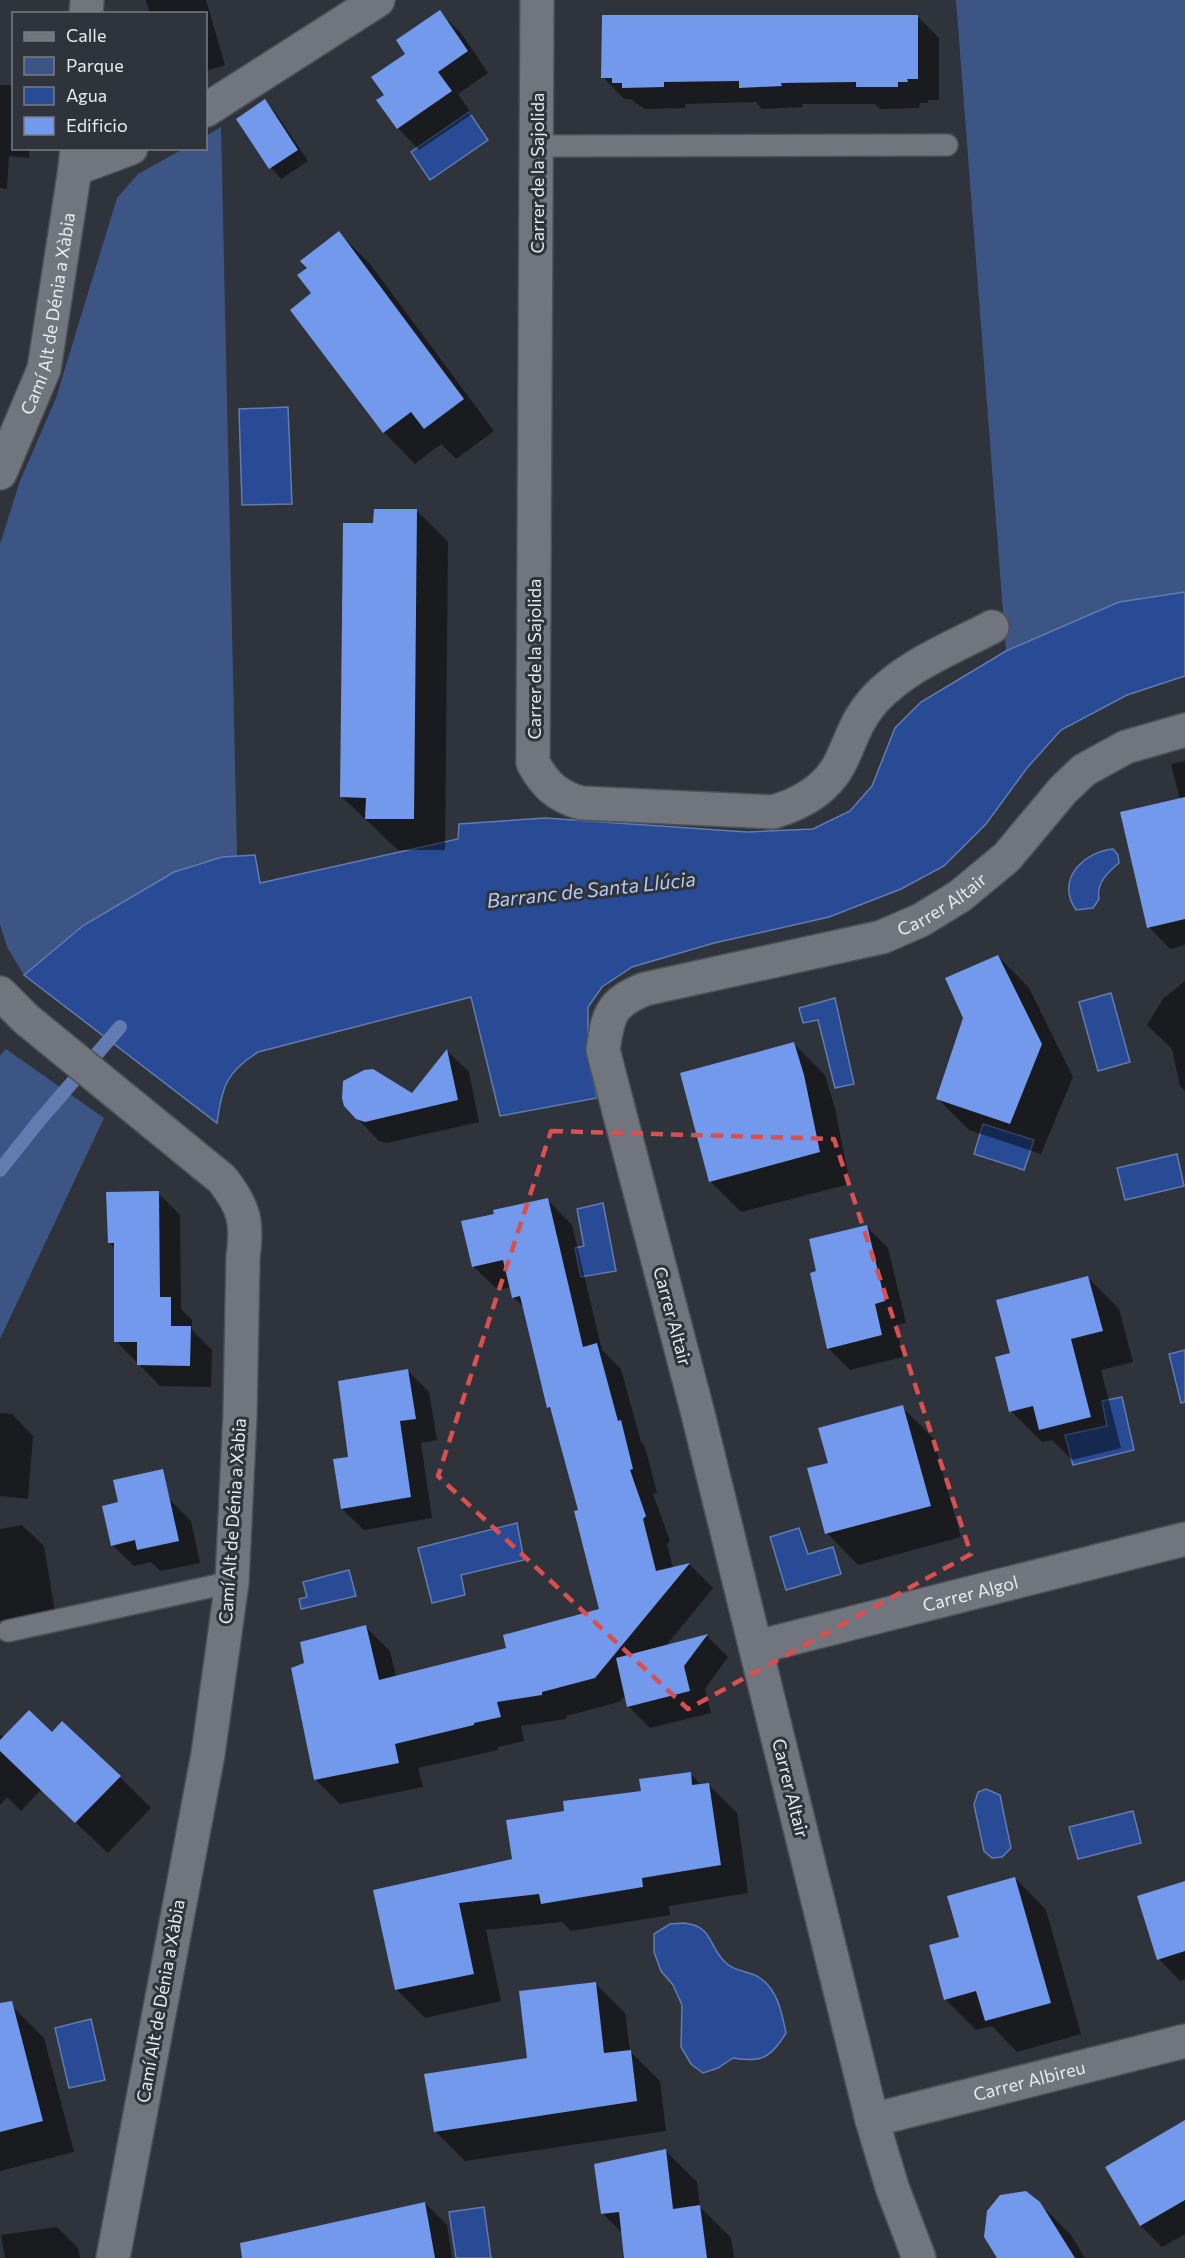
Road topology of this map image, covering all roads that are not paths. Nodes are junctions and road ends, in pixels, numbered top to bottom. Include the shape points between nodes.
1 (378, 0) edge
2 (537, 0) edge
3 (207, 109) edge
4 (947, 145) dead end
5 (537, 146) junction
6 (120, 150) edge
7 (76, 159) edge
8 (0, 473) edge
9 (992, 627) dead end
10 (1185, 730) edge
11 (0, 994) edge
12 (1185, 1539) edge
13 (232, 1582) junction
14 (8, 1631) dead end
15 (757, 1647) junction
16 (1185, 2042) edge
17 (872, 2120) junction
18 (113, 2258) edge
19 (919, 2258) edge

1 - 3 street
2 - 5 street, Carrer de la Sajolida
4 - 5 lane
5 - 9 street, Carrer de la Sajolida via 533,763 550,788 565,799 581,803 773,812 796,805 826,783 854,728 875,699 913,669
6 - 7 street
7 - 8 street, Camí Alt de Dénia a Xàbia via 44,369
10 - 15 street, Carrer Altair via 1126,747 1084,770 1007,857 960,896 921,920 882,937 645,989 625,997 612,1012 603,1050
11 - 13 street, Camí Alt de Dénia a Xàbia via 222,1179 244,1214
12 - 15 street, Carrer Algol
13 - 14 lane
13 - 18 street, Camí Alt de Dénia a Xàbia via 208,1754
15 - 17 street, Carrer Altair
16 - 17 street, Carrer Albireu
17 - 19 street, Carrer Altair

